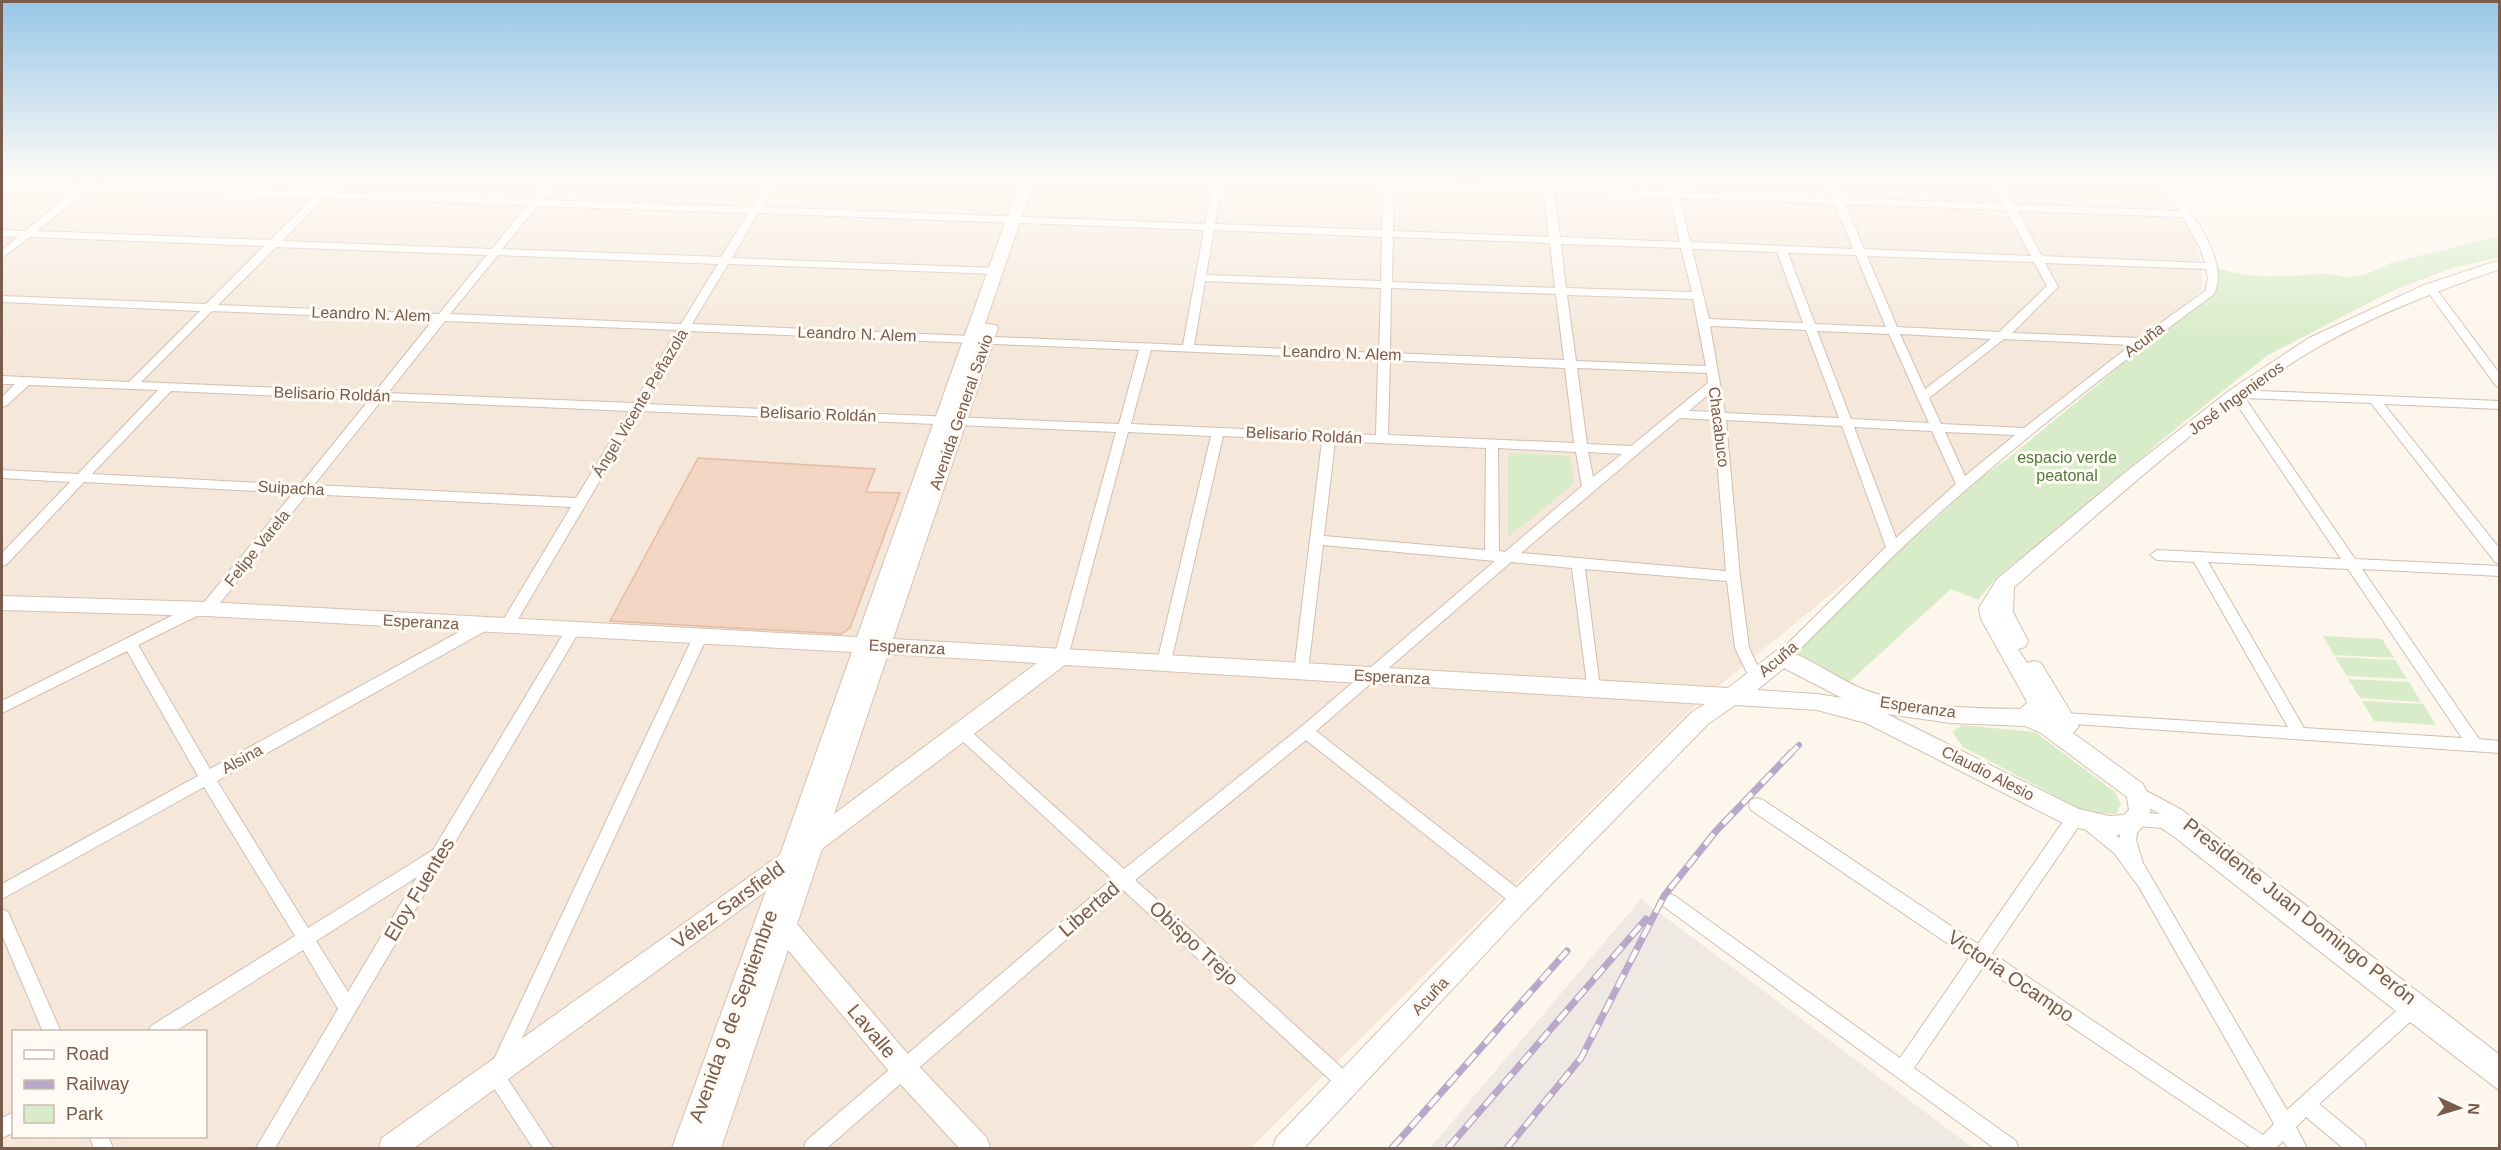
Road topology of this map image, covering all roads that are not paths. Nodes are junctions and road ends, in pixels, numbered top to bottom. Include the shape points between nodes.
1 (30, 232) edge
2 (285, 232) edge
3 (511, 232) edge
4 (742, 232) edge
5 (1015, 232) edge
6 (1017, 232) edge
7 (1209, 232) edge
8 (1353, 232) edge
9 (1554, 232) edge
10 (1683, 232) edge
11 (1851, 232) edge
12 (2023, 232) edge
13 (2198, 232) edge
14 (2, 233) edge
15 (1387, 233) junction
16 (27, 234) junction
17 (1555, 239) junction
18 (273, 244) junction
19 (1686, 244) junction
20 (1781, 248) junction
21 (1859, 251) junction
22 (495, 252) junction
23 (2, 255) edge
24 (2037, 257) junction
25 (725, 261) junction
26 (2499, 264) edge
27 (2210, 266) junction
28 (996, 271) junction
29 (1200, 278) junction
30 (1386, 285) junction
31 (2430, 288) junction
32 (1560, 291) junction
33 (1698, 296) junction
34 (2, 299) edge
35 (209, 307) junction
36 (443, 317) junction
37 (1704, 322) junction
38 (686, 327) junction
39 (1811, 327) junction
40 (1893, 330) junction
41 (2004, 334) junction
42 (979, 339) junction
43 (2142, 342) junction
44 (1146, 346) junction
45 (1188, 348) junction
46 (1384, 354) junction
47 (1572, 363) junction
48 (1712, 370) junction
49 (2, 380) edge
50 (26, 381) junction
51 (2499, 383) edge
52 (1714, 384) junction
53 (131, 386) junction
54 (168, 387) junction
55 (2236, 394) junction
56 (380, 396) junction
57 (1923, 397) junction
58 (2374, 399) junction
59 (2, 403) edge
60 (2499, 405) edge
61 (638, 407) junction
62 (1678, 414) junction
63 (1720, 417) junction
64 (951, 420) junction
65 (1847, 423) junction
66 (1124, 428) junction
67 (1937, 428) junction
68 (1218, 431) junction
69 (2029, 432) junction
70 (1329, 436) junction
71 (1382, 439) junction
72 (1492, 443) junction
73 (1581, 447) junction
74 (1634, 450) junction
75 (2, 474) edge
76 (81, 478) junction
77 (1963, 484) junction
78 (1589, 487) junction
79 (304, 489) junction
80 (581, 503) junction
81 (1317, 540) junction
82 (1893, 548) junction
83 (1492, 555) junction
84 (2157, 555) dead end
85 (1510, 557) junction
86 (2198, 557) junction
87 (2499, 559) edge
88 (2, 561) edge
89 (1578, 563) junction
90 (2351, 564) junction
91 (2499, 571) edge
92 (1733, 577) junction
93 (2004, 584) junction
94 (2, 603) edge
95 (203, 609) junction
96 (482, 626) junction
97 (506, 627) junction
98 (573, 630) junction
99 (699, 637) junction
100 (130, 643) junction
101 (872, 645) junction
102 (1060, 657) junction
103 (1164, 662) junction
104 (1790, 662) junction
105 (1301, 671) junction
106 (1370, 675) junction
107 (1593, 688) junction
108 (1756, 688) junction
109 (1728, 698) junction
110 (1794, 700) junction
111 (2, 707) edge
112 (1952, 713) junction
113 (2025, 717) junction
114 (2064, 719) junction
115 (961, 731) junction
116 (1306, 731) junction
117 (2300, 735) junction
118 (2475, 746) junction
119 (2499, 747) edge
120 (1954, 756) junction
121 (2097, 761) junction
122 (1647, 774) junction
123 (207, 778) junction
124 (2135, 791) junction
125 (1757, 805) dead end
126 (2081, 820) junction
127 (2133, 822) junction
128 (814, 842) junction
129 (440, 855) junction
130 (789, 862) junction
131 (1124, 879) junction
132 (2145, 882) junction
133 (2, 892) edge
134 (1521, 900) junction
135 (1669, 901) dead end
136 (2, 917) edge
137 (778, 919) junction
138 (305, 939) junction
139 (1981, 955) junction
140 (347, 1007) junction
141 (2413, 1007) junction
142 (51, 1030) edge
143 (160, 1030) edge
144 (2499, 1067) edge
145 (903, 1068) junction
146 (1902, 1070) junction
147 (495, 1076) junction
148 (2499, 1082) edge
149 (1347, 1084) junction
150 (2305, 1104) junction
151 (2284, 1124) junction
152 (2265, 1148) edge
153 (265, 1149) edge
154 (393, 1149) edge
155 (544, 1149) edge
156 (685, 1149) edge
157 (708, 1149) edge
158 (813, 1149) edge
159 (977, 1149) edge
160 (1286, 1149) edge
161 (2009, 1149) edge
162 (2298, 1149) edge
163 (2357, 1149) edge

1 - 16 street
2 - 18 street
3 - 22 street, Felipe Varela
4 - 25 street, Ángel Vicente Peñazola
5 - 28 main road, Avenida General Savio
6 - 42 main road, Avenida General Savio
7 - 29 street
8 - 15 street
9 - 17 street
10 - 19 street, Chacabuco
11 - 21 street
12 - 24 street
13 - 27 street, Acuña
14 - 16 street
15 - 17 street
15 - 30 street
16 - 18 street
16 - 23 street
17 - 19 street
17 - 32 street
18 - 22 street
18 - 35 street
19 - 20 street
19 - 33 street, Chacabuco
20 - 21 street
20 - 39 street
21 - 24 street
21 - 40 street
22 - 25 street
22 - 36 street, Felipe Varela
24 - 27 street
24 - 41 street via 2053,287
25 - 28 street
25 - 38 street, Ángel Vicente Peñazola
26 - 31 main road, José Ingenieros
27 - 43 street, Acuña via 2210,292
28 - 42 main road, Avenida General Savio
29 - 30 street
29 - 45 street
30 - 32 street
30 - 46 street
31 - 51 street
31 - 55 main road, José Ingenieros via 2315,342
32 - 33 street
32 - 47 street
33 - 37 street, Chacabuco
34 - 35 street, Leandro N. Alem
35 - 36 street, Leandro N. Alem
35 - 53 street
36 - 38 street, Leandro N. Alem
36 - 56 street, Felipe Varela
37 - 39 street
37 - 48 street, Chacabuco
38 - 42 street, Leandro N. Alem
38 - 61 street, Ángel Vicente Peñazola
39 - 40 street
39 - 65 street
40 - 41 street
40 - 57 street
41 - 43 street
41 - 57 street
42 - 44 street, Leandro N. Alem
42 - 64 main road, Avenida General Savio
43 - 69 street, Acuña
44 - 45 street, Leandro N. Alem
44 - 66 street
45 - 46 street, Leandro N. Alem
46 - 47 street, Leandro N. Alem
46 - 71 street
47 - 48 street, Leandro N. Alem
47 - 73 street
48 - 52 street, Chacabuco
49 - 50 street, Belisario Roldán
50 - 53 street, Belisario Roldán
50 - 59 street
52 - 62 street, Libertad
52 - 63 street, Chacabuco
53 - 54 street, Belisario Roldán
54 - 56 street, Belisario Roldán
54 - 76 street
55 - 58 street
55 - 90 street
55 - 93 main road, José Ingenieros
56 - 61 street, Belisario Roldán
56 - 79 street, Felipe Varela
57 - 67 street
58 - 60 street
58 - 87 street
61 - 64 street, Belisario Roldán
61 - 80 street, Ángel Vicente Peñazola
62 - 63 street
62 - 74 street, Libertad
63 - 65 street
63 - 92 street, Chacabuco
64 - 66 street, Belisario Roldán
64 - 101 main road, Avenida General Savio
65 - 67 street
65 - 82 street
66 - 68 street, Belisario Roldán
66 - 102 street
67 - 69 street
67 - 77 street
68 - 70 street, Belisario Roldán
68 - 103 street
69 - 77 street, Acuña
70 - 71 street, Belisario Roldán
70 - 81 street
71 - 72 street, Belisario Roldán
72 - 73 street, Belisario Roldán
72 - 83 street
73 - 74 street, Belisario Roldán
73 - 78 street
74 - 78 street, Libertad
75 - 76 street, Suipacha
76 - 79 street, Suipacha
76 - 88 street
77 - 82 street, Acuña
78 - 85 street, Libertad
79 - 80 street, Suipacha
79 - 95 street, Felipe Varela
80 - 97 street, Ángel Vicente Peñazola
81 - 83 street
81 - 105 street
82 - 104 street, Acuña
83 - 85 street
84 - 86 street
85 - 89 street
85 - 106 street, Libertad
86 - 90 street
86 - 117 street
89 - 92 street
89 - 107 street
90 - 91 street
90 - 118 street
92 - 108 street, Chacabuco via 1742,648
93 - 113 main road, José Ingenieros via 1989,608 1991,619 2035,697 2037,705
93 - 114 main road via 2003,612
94 - 95 main road, Esperanza
95 - 96 main road, Esperanza
95 - 100 street
96 - 97 main road, Esperanza
96 - 123 street, Alsina
97 - 98 main road, Esperanza
98 - 99 main road, Esperanza
98 - 129 street, Eloy Fuentes
99 - 101 main road, Esperanza
99 - 147 street
100 - 111 street
100 - 123 street
101 - 102 main road, Esperanza
101 - 128 main road, Avenida 9 de Septiembre
101 - 130 main road, Avenida 9 de Septiembre
102 - 103 main road, Esperanza
102 - 115 main road, Vélez Sarsfield
103 - 105 main road, Esperanza
104 - 108 main road, Acuña
104 - 110 main road via 1803,681
104 - 112 main road, Esperanza via 1828,684 1871,700
105 - 106 main road, Esperanza
106 - 107 main road, Esperanza
106 - 116 street, Libertad
107 - 109 main road, Esperanza
108 - 109 main road, Esperanza
108 - 110 main road, Esperanza
108 - 122 main road
109 - 122 main road, Acuña via 1700,718
110 - 120 main road, Claudio Alesio via 1860,711
112 - 113 main road, Esperanza
112 - 120 main road via 1935,725 1936,734
113 - 114 main road, Esperanza
113 - 121 main road, Presidente Juan Domingo Perón via 2049,727
114 - 117 street
114 - 121 main road, Presidente Juan Domingo Perón
115 - 128 main road, Vélez Sarsfield
115 - 131 street, Obispo Trejo
116 - 131 street, Libertad
116 - 134 street
117 - 118 street
118 - 119 street
120 - 126 main road, Claudio Alesio
121 - 124 main road, Presidente Juan Domingo Perón
122 - 134 main road, Acuña
123 - 133 street, Alsina
123 - 138 street
124 - 127 main road via 2141,804
124 - 141 street, Presidente Juan Domingo Perón via 2176,815
125 - 139 street, Victoria Ocampo
126 - 127 main road, Claudio Alesio via 2119,827
126 - 132 street via 2105,833
126 - 139 street
127 - 132 street via 2127,833 2130,852
127 - 141 street, Presidente Juan Domingo Perón via 2164,821
128 - 130 main road, Vélez Sarsfield
128 - 137 main road, Avenida 9 de Septiembre
129 - 138 street
129 - 140 street, Eloy Fuentes
130 - 137 main road, Avenida 9 de Septiembre
130 - 147 main road, Vélez Sarsfield
131 - 145 street, Libertad
131 - 149 street, Obispo Trejo
132 - 151 street
134 - 149 main road, Acuña
135 - 146 street
136 - 142 street
137 - 145 main road, Lavalle
137 - 156 main road, Avenida 9 de Septiembre
137 - 157 main road, Avenida 9 de Septiembre
138 - 140 street
138 - 143 street
139 - 146 street
139 - 152 street, Victoria Ocampo
140 - 153 street, Eloy Fuentes
141 - 144 street, Presidente Juan Domingo Perón
141 - 148 street, Presidente Juan Domingo Perón
141 - 150 street
145 - 158 street, Libertad
145 - 159 main road, Lavalle
146 - 161 street
147 - 154 main road, Vélez Sarsfield
147 - 155 street
149 - 160 main road, Acuña
150 - 151 street
150 - 163 street
151 - 152 street
151 - 162 street

